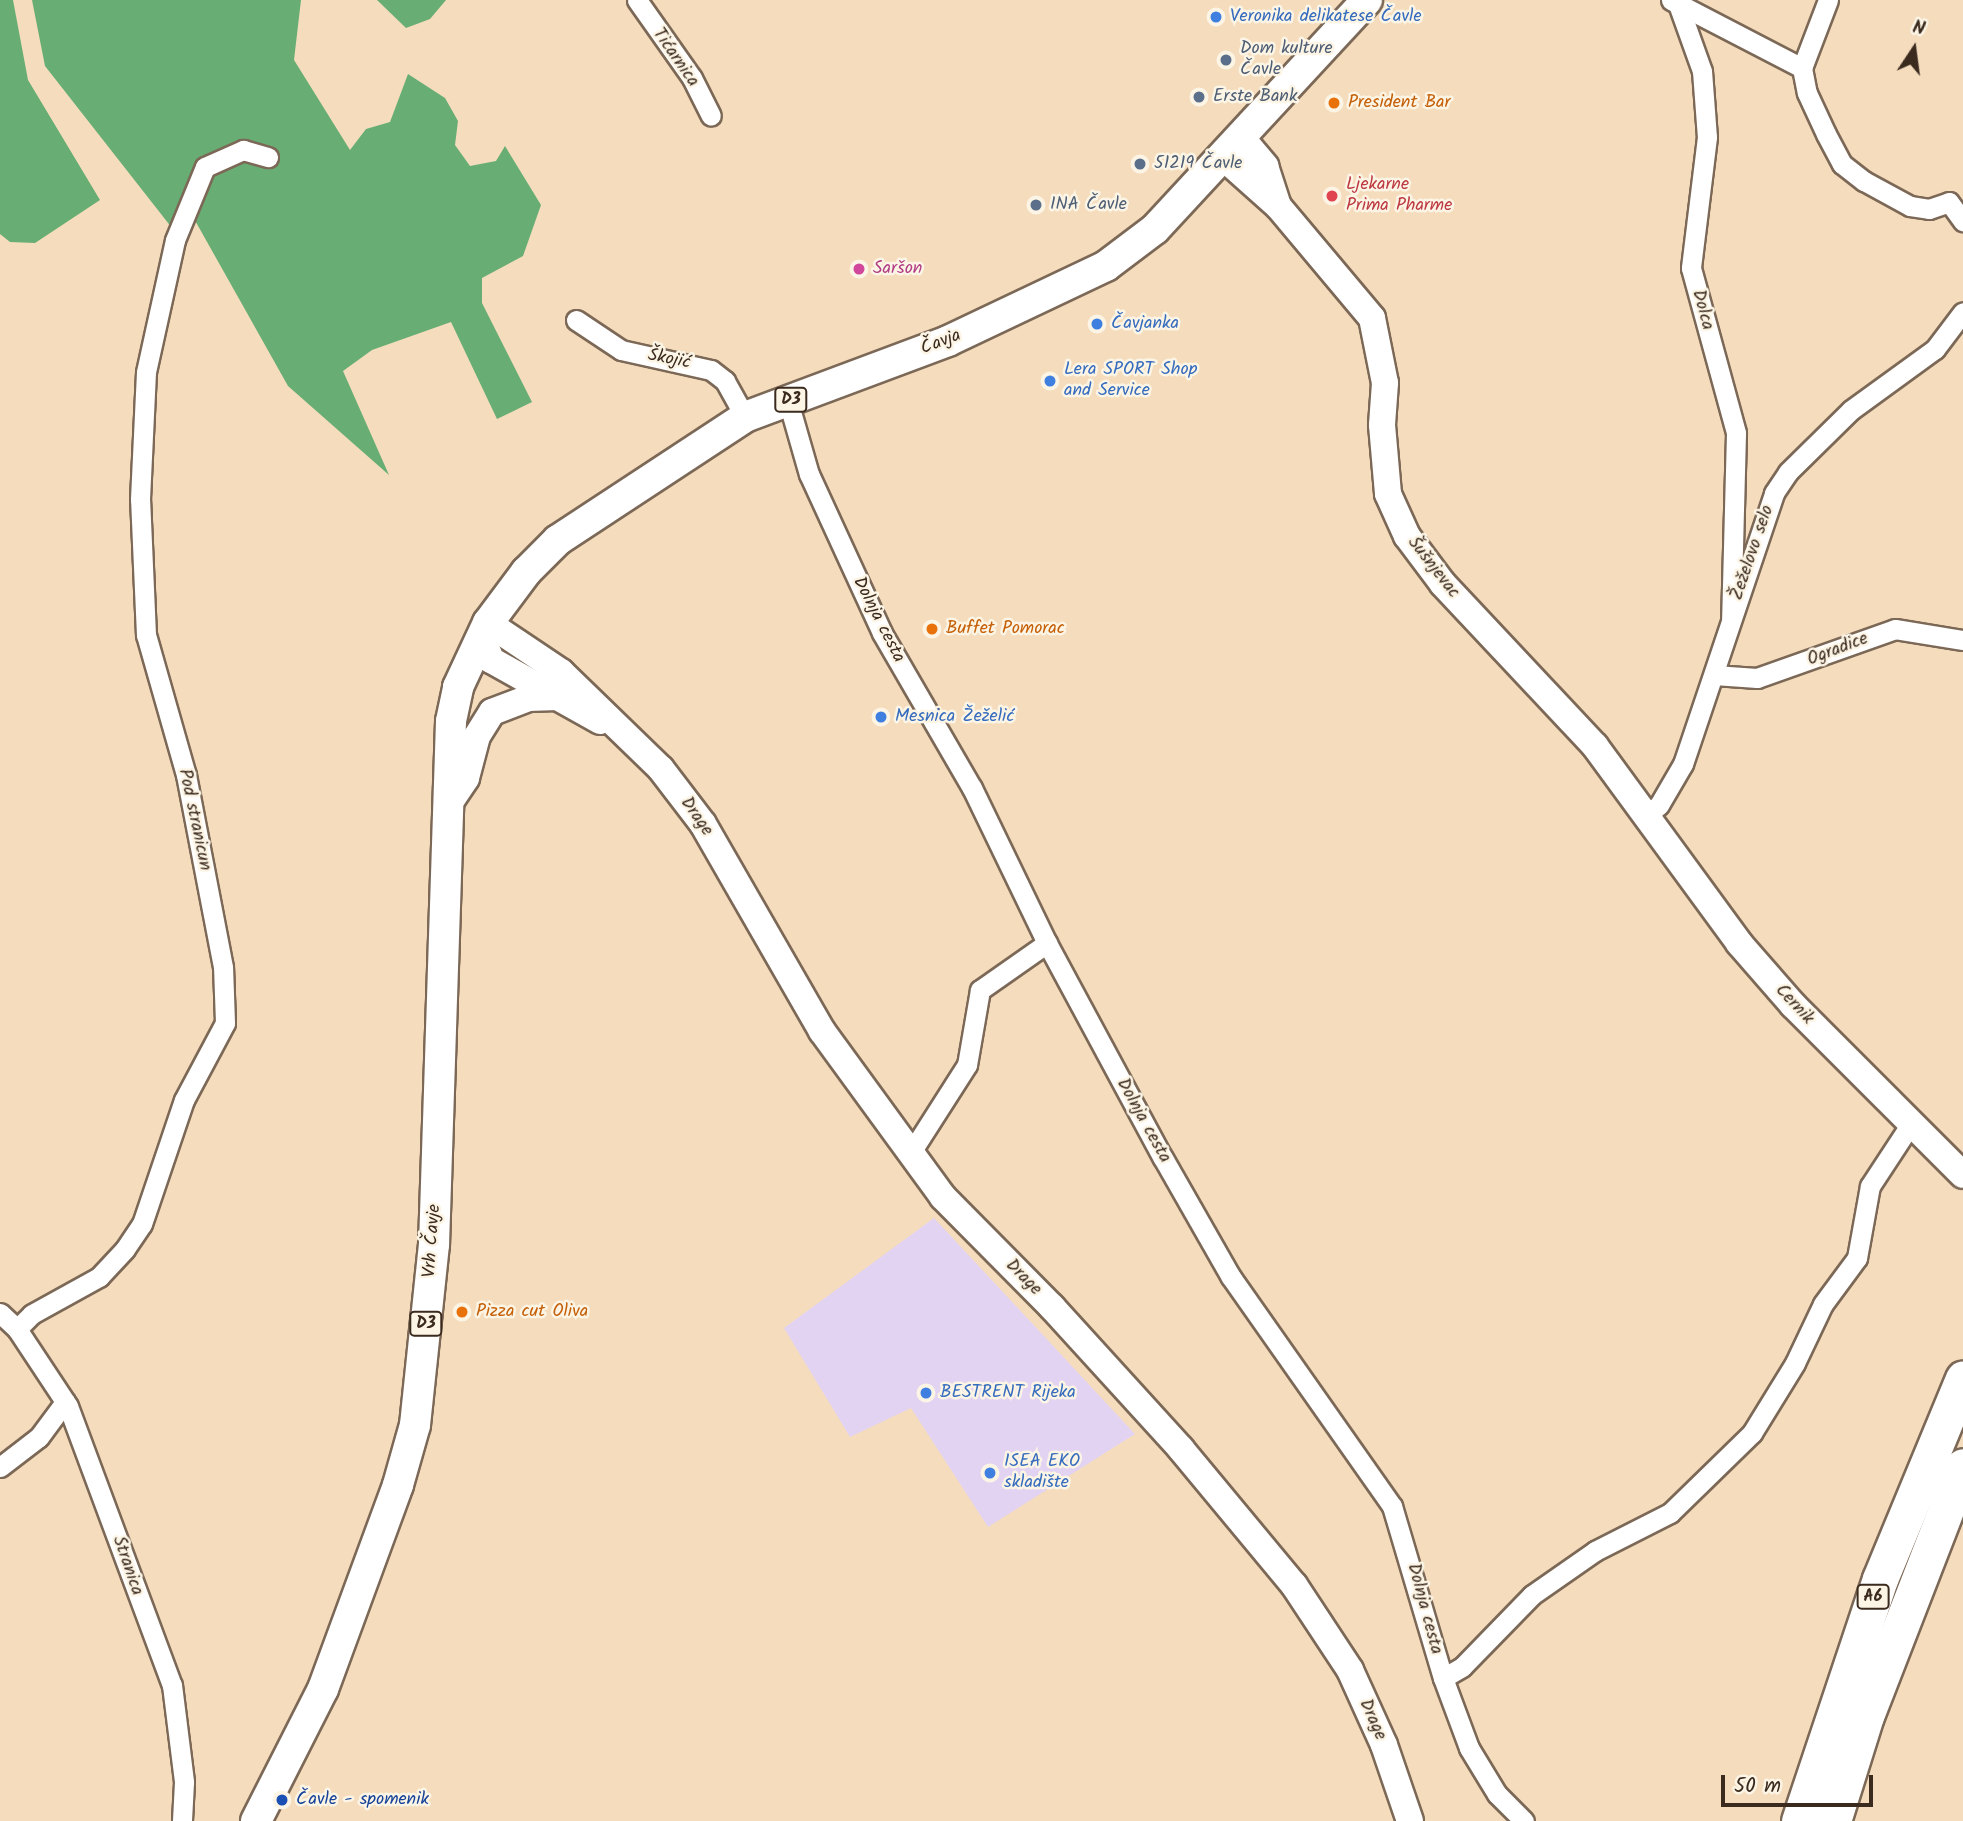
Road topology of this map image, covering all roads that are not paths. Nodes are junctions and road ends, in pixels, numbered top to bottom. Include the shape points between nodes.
1 (637, 0) edge
2 (1367, 0) edge
3 (1828, 0) edge
4 (1674, 2) edge
5 (1802, 68) junction
6 (711, 116) dead end
7 (1232, 147) junction
8 (268, 157) dead end
9 (1956, 197) edge
10 (1963, 221) edge
11 (1963, 312) edge
12 (576, 320) dead end
13 (788, 401) junction
14 (745, 417) junction
15 (1731, 618) junction
16 (485, 629) junction
17 (1963, 640) edge
18 (1714, 675) junction
19 (558, 697) junction
20 (626, 737) junction
21 (448, 805) junction
22 (1647, 816) junction
23 (1046, 943) junction
24 (1910, 1125) junction
25 (910, 1154) junction
26 (1963, 1175) edge
27 (0, 1313) edge
28 (17, 1329) junction
29 (1963, 1378) edge
30 (65, 1402) junction
31 (1963, 1466) edge
32 (0, 1467) edge
33 (1443, 1678) junction
34 (261, 1820) edge
35 (182, 1821) edge
36 (1410, 1821) edge
37 (1524, 1821) edge
38 (1799, 1821) edge
39 (1833, 1821) edge

1 - 6 street, Tićarnica via 692,79
2 - 7 main road, Čavja / D3
3 - 5 street
4 - 5 street
4 - 15 street, Dolca via 1702,71 1707,137 1692,268 1736,433
5 - 9 street via 1807,93 1842,164 1910,206 1929,208
7 - 13 main road, Čavja / D3 via 1155,229 1106,266 958,337
7 - 22 main road, Šušnjevac via 1265,166 1278,206 1371,318 1385,383 1382,425 1388,494 1407,536 1443,584 1595,746
8 - 28 street, Pod stranicun via 243,150 205,167 175,240 146,372 140,499 146,635 186,775 228,1004 215,1050 171,1131 142,1224 99,1277 32,1314
9 - 10 street
11 - 15 street, Žeželovo selo via 1935,349 1852,410 1788,472 1762,519
12 - 14 street, Škojić via 621,350 711,370 725,381
13 - 14 main road, Čavja / D3
13 - 23 street, Dolnja cesta via 809,474 882,633 972,788
14 - 16 main road, Čavja / D3 via 558,540 526,572
15 - 18 street, Žeželovo selo
16 - 19 main road, Drage via 491,660
16 - 20 main road, Drage via 561,672
16 - 21 main road, Vrh Čavje / D3 via 454,700
17 - 18 street, Ogradice via 1895,629 1757,678
18 - 22 street, Žeželovo selo via 1673,785
19 - 20 main road, Drage
19 - 21 main road via 528,698 492,712 477,736 466,778
20 - 25 main road, Drage via 662,769 703,824 822,1031
21 - 34 main road, Vrh Čavje / D3 via 434,1245 415,1425 398,1485 323,1689
22 - 24 main road, Cernik via 1739,943
23 - 25 street via 980,990 967,1065
23 - 33 street, Dolnja cesta via 1227,1270 1392,1506
24 - 26 main road, Cernik
24 - 33 street via 1870,1186 1857,1258 1823,1304 1796,1363 1752,1433 1670,1513 1595,1551 1532,1595 1462,1667
25 - 36 main road, Drage via 943,1197 1052,1307 1181,1449 1294,1585 1350,1670 1384,1745
27 - 28 street, Stranica
28 - 30 street, Stranica
29 - 38 highway, A6 via 1880,1579
30 - 32 street via 39,1437
30 - 35 street, Stranica via 172,1685 184,1782
31 - 39 highway, A6 via 1866,1716
33 - 37 street, Dolnja cesta via 1482,1771

